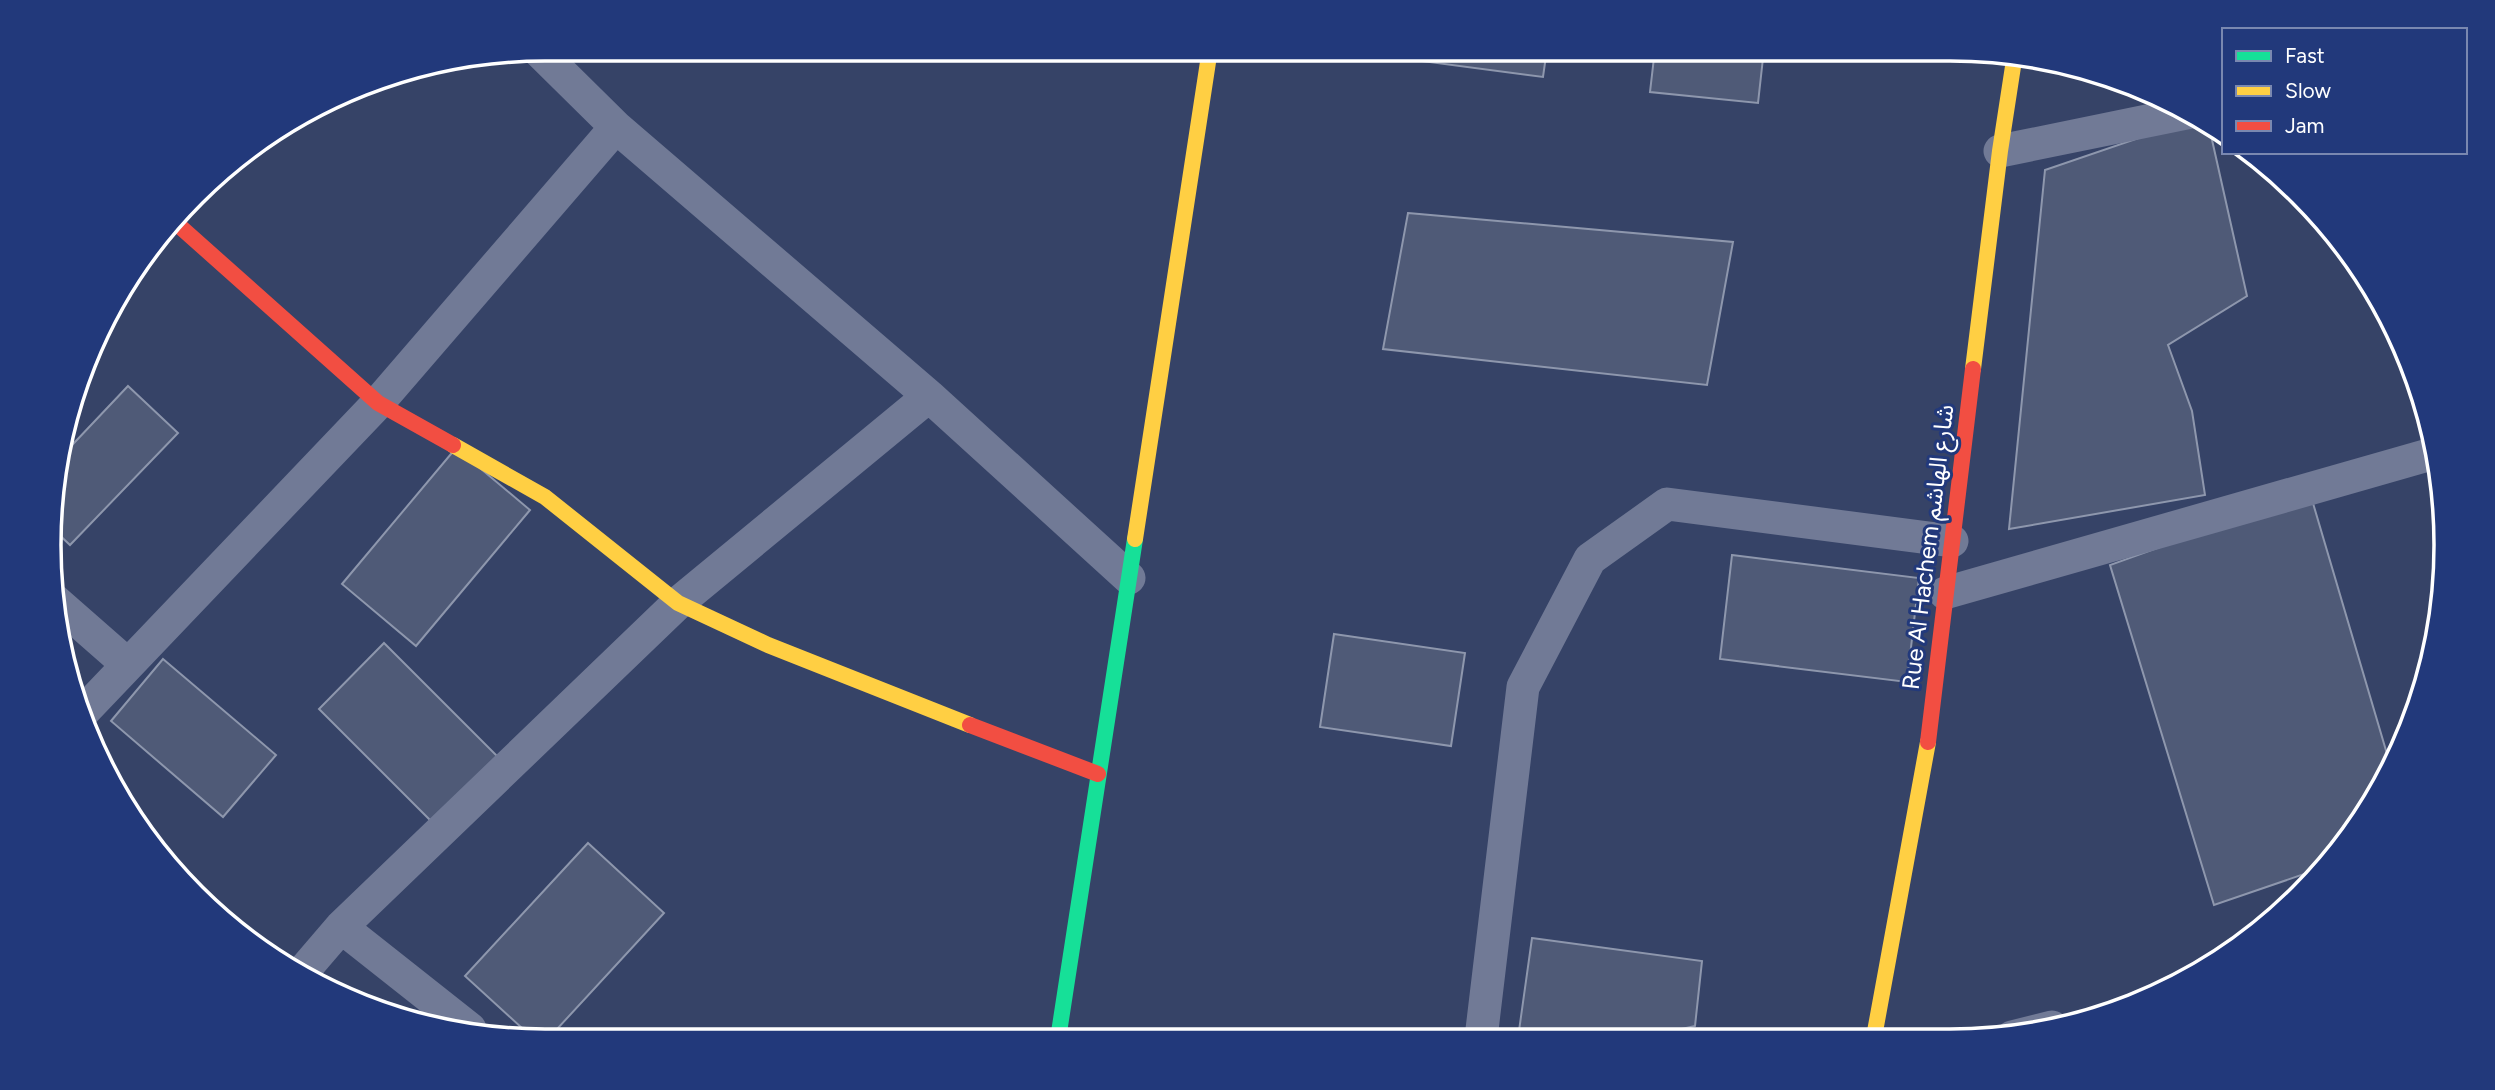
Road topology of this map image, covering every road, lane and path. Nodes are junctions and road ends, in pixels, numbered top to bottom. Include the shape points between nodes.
1 (549, 61) edge
2 (1208, 61) edge
3 (2013, 65) edge
4 (2173, 116) edge
5 (616, 127) junction
6 (2000, 151) junction
7 (180, 227) edge
8 (929, 396) junction
9 (378, 403) junction
10 (2425, 456) edge
11 (1952, 541) junction
12 (1129, 579) junction
13 (1945, 593) junction
14 (678, 603) junction
15 (65, 610) edge
16 (127, 664) junction
17 (89, 706) edge
18 (1098, 774) junction
19 (341, 927) junction
20 (307, 966) edge
21 (461, 1021) edge
22 (1060, 1029) edge
23 (1481, 1029) edge
24 (1875, 1029) edge

1 - 5 street
2 - 12 street
3 - 6 street, Rue Al Hachem شارع الهاشم
4 - 6 street
5 - 8 street
5 - 9 street
6 - 11 street, Rue Al Hachem شارع الهاشم
7 - 9 street
8 - 12 street
8 - 14 street
9 - 14 street via 545,497
9 - 16 street
10 - 13 street
11 - 13 street, Rue Al Hachem شارع الهاشم
11 - 23 street via 1667,504 1590,559 1523,687
12 - 18 street
13 - 24 street, Rue Al Hachem شارع الهاشم via 1928,740
14 - 18 street via 863,684
14 - 19 street
15 - 16 street
16 - 17 street
18 - 22 street
19 - 20 street
19 - 21 street

